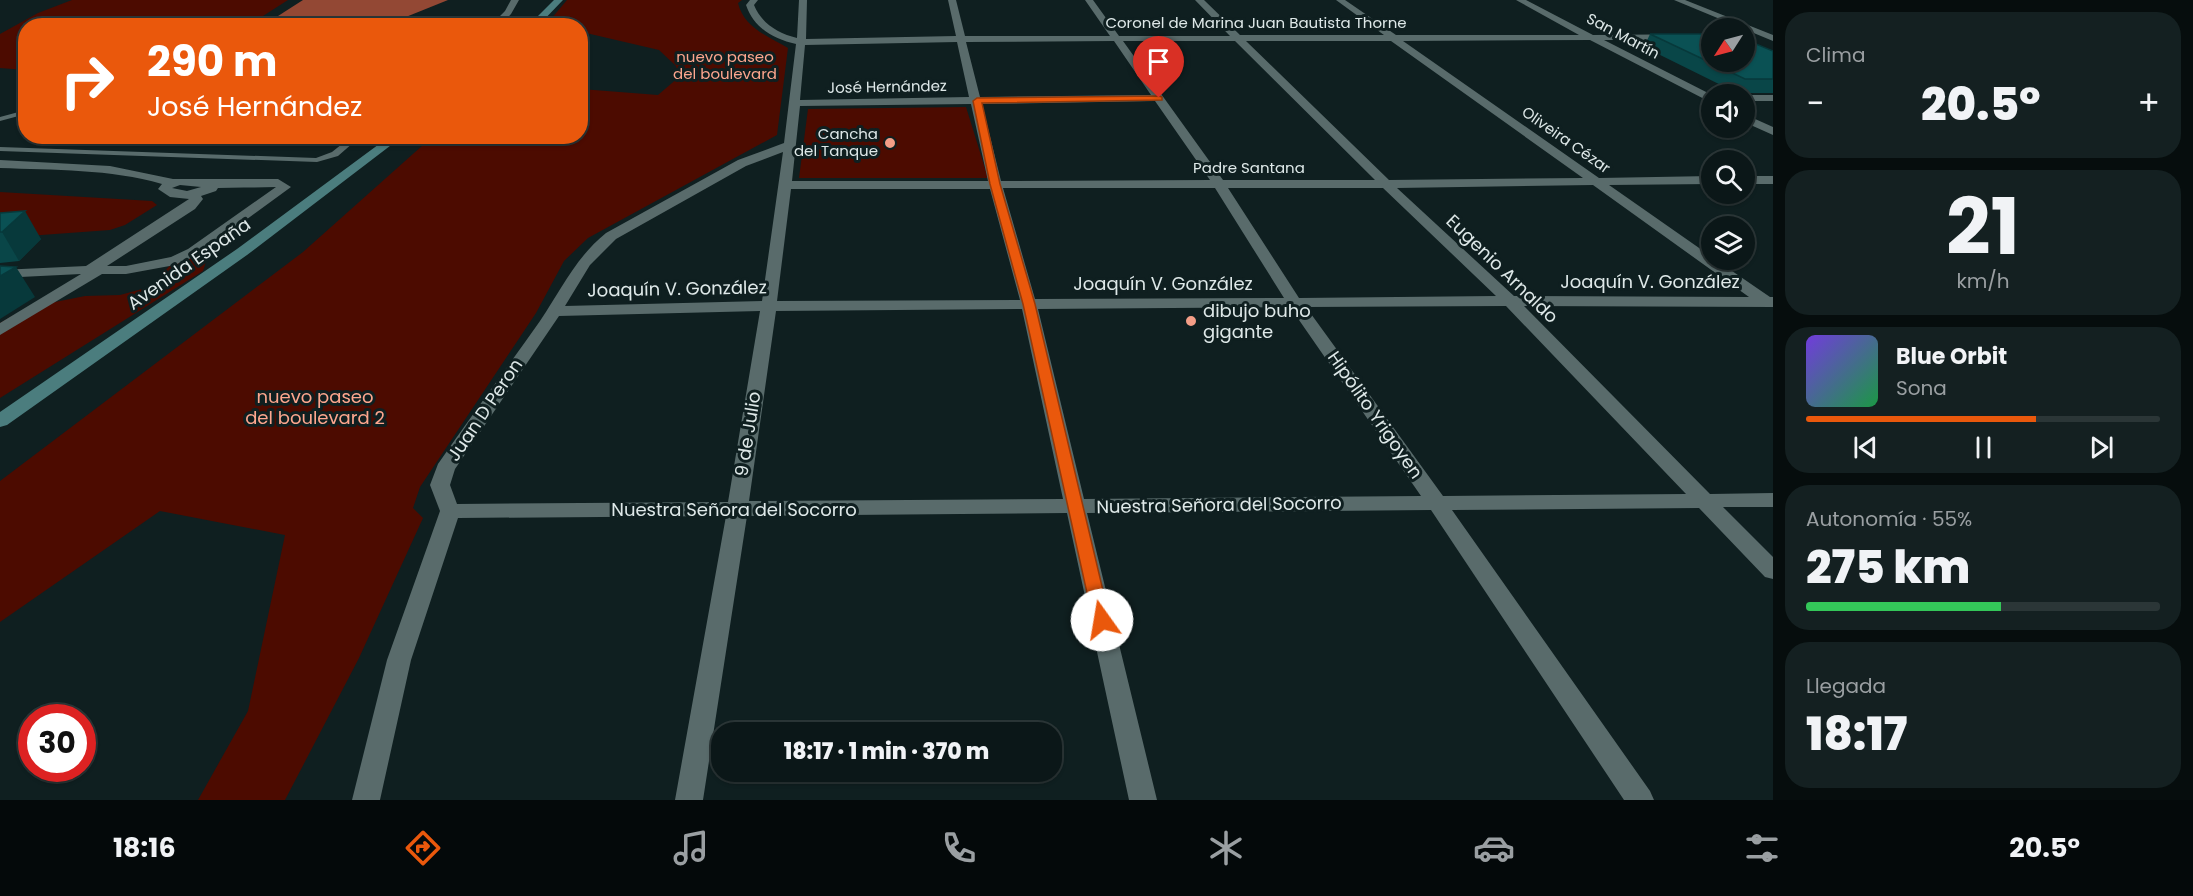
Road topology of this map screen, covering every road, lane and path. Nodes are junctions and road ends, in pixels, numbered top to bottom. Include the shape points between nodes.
1 (515, 0) edge
2 (559, 0) edge
3 (754, 0) edge
4 (803, 0) edge
5 (952, 0) edge
6 (1089, 0) edge
7 (1199, 0) edge
8 (1340, 0) edge
9 (1520, 0) edge
10 (1678, 0) edge
11 (502, 18) edge
12 (540, 18) edge
13 (1390, 37) junction
14 (1593, 37) junction
15 (1701, 37) edge
16 (1755, 37) edge
17 (1238, 38) junction
18 (1772, 38) edge
19 (963, 39) junction
20 (1115, 39) junction
21 (801, 42) junction
22 (1701, 94) edge
23 (1159, 98) junction
24 (1755, 98) edge
25 (1773, 98) edge
26 (977, 101) junction
27 (795, 103) junction
28 (18, 114) edge
29 (0, 119) edge
30 (1755, 123) edge
31 (1773, 132) edge
32 (347, 144) edge
33 (387, 144) edge
34 (790, 145) junction
35 (0, 149) edge
36 (0, 164) edge
37 (1701, 180) edge
38 (1755, 180) edge
39 (1773, 180) edge
40 (1595, 181) junction
41 (174, 183) junction
42 (212, 184) junction
43 (995, 184) junction
44 (1219, 184) junction
45 (1386, 184) junction
46 (787, 185) junction
47 (193, 194) junction
48 (96, 269) junction
49 (22, 272) junction
50 (0, 274) edge
51 (0, 285) edge
52 (1510, 301) junction
53 (1295, 303) junction
54 (1029, 304) junction
55 (1771, 304) edge
56 (769, 306) junction
57 (554, 311) junction
58 (0, 330) edge
59 (0, 421) edge
60 (1703, 500) junction
61 (1773, 500) edge
62 (1437, 503) junction
63 (1076, 507) junction
64 (736, 510) junction
65 (450, 511) junction
66 (1773, 571) edge
67 (366, 800) edge
68 (689, 800) edge
69 (1143, 800) edge
70 (1640, 800) edge

1 - 11 street
2 - 12 main road
3 - 21 street via 750,5 760,22 784,40
4 - 21 street, 9 de Julio
5 - 19 street
6 - 20 street, Hipólito Yrigoyen
7 - 17 street, Eugenio Arnaldo
8 - 13 street, Oliveira Cézar
9 - 14 street, San Martín
10 - 18 street
13 - 14 street, Coronel de Marina Juan Bautista Thorne
13 - 17 street, Coronel de Marina Juan Bautista Thorne
13 - 40 street, Oliveira Cézar
14 - 15 street, Coronel de Marina Juan Bautista Thorne
14 - 22 street, San Martín
16 - 18 street
17 - 20 street, Coronel de Marina Juan Bautista Thorne
17 - 45 street, Eugenio Arnaldo
19 - 20 street, Coronel de Marina Juan Bautista Thorne
19 - 21 street, Coronel de Marina Juan Bautista Thorne
19 - 26 street
20 - 23 street, Hipólito Yrigoyen
21 - 27 street, 9 de Julio
23 - 26 street, José Hernández
23 - 44 street, Hipólito Yrigoyen
24 - 25 street
26 - 27 street, José Hernández
26 - 43 street
27 - 34 street, 9 de Julio
28 - 29 lane
30 - 31 street
32 - 35 lane via 317,160
33 - 59 main road, Avenida España via 242,252
34 - 46 street, 9 de Julio
34 - 57 street, Juan D Peron via 742,162 611,237 581,265
36 - 41 street via 139,172
37 - 40 street, Padre Santana
38 - 39 street
40 - 45 street, Padre Santana
40 - 55 street, Oliveira Cézar
41 - 42 street
41 - 47 street via 165,187 166,192
42 - 47 street via 211,188
42 - 48 street via 278,183 285,187 175,261 141,269
43 - 44 street, Padre Santana
43 - 46 street, Padre Santana
43 - 54 street
44 - 45 street, Padre Santana
44 - 53 street, Hipólito Yrigoyen
45 - 52 street, Eugenio Arnaldo
46 - 56 street, 9 de Julio
47 - 48 street via 196,199 190,206
48 - 49 street
48 - 58 street
49 - 50 street
49 - 51 street
52 - 53 street, Joaquín V. González
52 - 55 street, Joaquín V. González
52 - 60 street, Eugenio Arnaldo
53 - 54 street, Joaquín V. González
53 - 62 street, Hipólito Yrigoyen
54 - 56 street, Joaquín V. González
54 - 63 street
56 - 57 street, Joaquín V. González
56 - 64 street, 9 de Julio
57 - 65 street, Juan D Peron via 445,469 440,485
60 - 61 street, Nuestra Señora del Socorro
60 - 62 street, Nuestra Señora del Socorro
60 - 66 street, Eugenio Arnaldo
62 - 63 street, Nuestra Señora del Socorro
62 - 70 street, Hipólito Yrigoyen
63 - 64 street, Nuestra Señora del Socorro
63 - 69 street
64 - 65 street, Nuestra Señora del Socorro
64 - 68 street, 9 de Julio
65 - 67 street via 399,660

